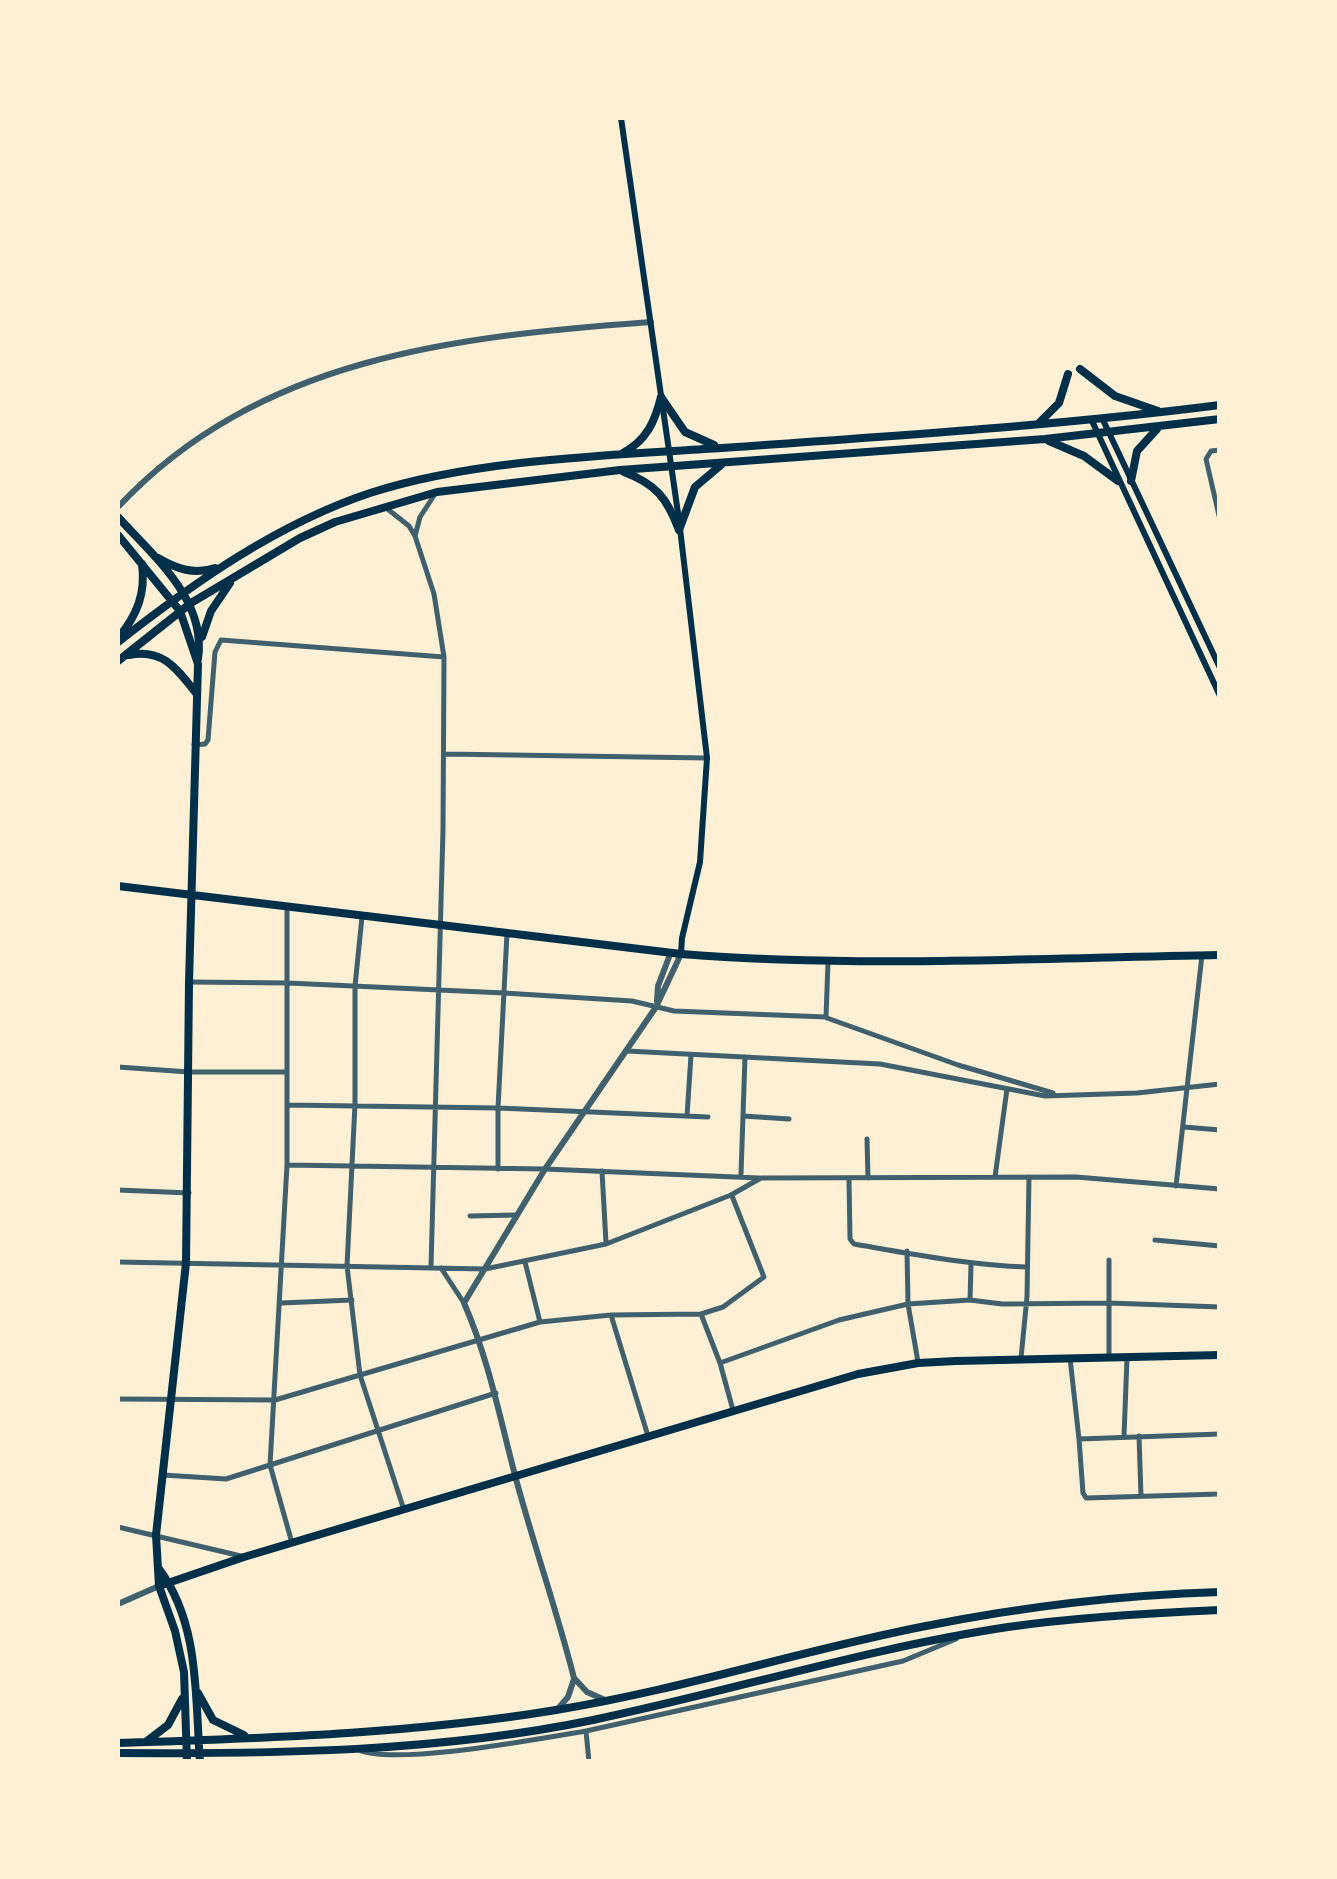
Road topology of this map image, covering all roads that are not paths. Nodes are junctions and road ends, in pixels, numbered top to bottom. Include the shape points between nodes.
1 (621, 118) edge
2 (651, 322) junction
3 (1080, 369) dead end
4 (1068, 374) dead end
5 (661, 397) junction
6 (1220, 405) edge
7 (1162, 412) junction
8 (1220, 419) edge
9 (1103, 420) junction
10 (1092, 421) junction
11 (1038, 424) junction
12 (1160, 427) junction
13 (1109, 433) junction
14 (1098, 434) junction
15 (1045, 439) junction
16 (720, 448) junction
17 (668, 450) junction
18 (1220, 450) edge
19 (618, 455) junction
20 (722, 464) junction
21 (670, 468) junction
22 (620, 470) junction
23 (1130, 480) junction
24 (1118, 481) junction
25 (437, 492) junction
26 (384, 506) junction
27 (118, 507) edge
28 (118, 517) edge
29 (1220, 520) edge
30 (679, 530) junction
31 (118, 535) edge
32 (415, 536) junction
33 (153, 556) junction
34 (142, 564) junction
35 (224, 565) junction
36 (235, 576) junction
37 (183, 592) junction
38 (172, 599) junction
39 (191, 604) junction
40 (180, 611) junction
41 (118, 641) edge
42 (201, 642) junction
43 (444, 658) junction
44 (121, 659) edge
45 (198, 664) junction
46 (1220, 668) edge
47 (196, 693) junction
48 (1220, 696) edge
49 (195, 705) junction
50 (211, 708) junction
51 (193, 744) junction
52 (444, 754) junction
53 (706, 758) junction
54 (118, 886) edge
55 (191, 895) junction
56 (287, 906) junction
57 (362, 914) junction
58 (439, 923) junction
59 (507, 933) junction
60 (676, 953) junction
61 (1202, 955) junction
62 (1220, 955) edge
63 (828, 962) junction
64 (189, 982) junction
65 (288, 983) junction
66 (356, 986) junction
67 (438, 989) junction
68 (504, 992) junction
69 (656, 1007) junction
70 (826, 1018) junction
71 (627, 1051) junction
72 (690, 1056) junction
73 (745, 1057) junction
74 (118, 1067) edge
75 (189, 1072) junction
76 (287, 1072) junction
77 (1220, 1084) edge
78 (1187, 1086) junction
79 (1007, 1089) junction
80 (1060, 1096) junction
81 (355, 1104) junction
82 (287, 1105) junction
83 (436, 1106) junction
84 (498, 1108) junction
85 (586, 1114) junction
86 (688, 1116) junction
87 (743, 1116) junction
88 (708, 1117) dead end
89 (789, 1119) dead end
90 (1184, 1127) junction
91 (1220, 1130) edge
92 (867, 1139) dead end
93 (287, 1165) junction
94 (352, 1167) junction
95 (498, 1168) junction
96 (434, 1169) junction
97 (545, 1170) junction
98 (602, 1171) junction
99 (741, 1175) junction
100 (995, 1176) junction
101 (1029, 1177) junction
102 (760, 1178) junction
103 (849, 1178) junction
104 (868, 1178) junction
105 (1176, 1186) junction
106 (1220, 1188) edge
107 (118, 1190) edge
108 (189, 1193) junction
109 (731, 1195) junction
110 (518, 1215) junction
111 (470, 1216) dead end
112 (1155, 1240) dead end
113 (606, 1244) junction
114 (1220, 1246) edge
115 (907, 1251) junction
116 (1109, 1260) dead end
117 (118, 1262) edge
118 (525, 1262) junction
119 (186, 1263) junction
120 (972, 1265) junction
121 (282, 1266) junction
122 (347, 1266) junction
123 (1028, 1266) junction
124 (431, 1267) junction
125 (441, 1268) junction
126 (485, 1270) junction
127 (352, 1300) junction
128 (970, 1300) junction
129 (281, 1303) junction
130 (464, 1303) junction
131 (1109, 1303) junction
132 (908, 1304) junction
133 (1026, 1305) junction
134 (1220, 1307) edge
135 (701, 1314) junction
136 (610, 1315) junction
137 (540, 1322) junction
138 (479, 1338) junction
139 (1127, 1355) junction
140 (1109, 1356) junction
141 (1220, 1356) edge
142 (1021, 1358) junction
143 (1070, 1358) junction
144 (720, 1363) junction
145 (918, 1363) junction
146 (360, 1374) junction
147 (496, 1393) junction
148 (118, 1399) edge
149 (171, 1400) junction
150 (275, 1400) junction
151 (733, 1411) junction
152 (380, 1431) junction
153 (1220, 1434) edge
154 (1124, 1436) junction
155 (1139, 1436) junction
156 (649, 1438) junction
157 (1079, 1439) junction
158 (270, 1465) junction
159 (162, 1475) junction
160 (516, 1478) junction
161 (1220, 1494) edge
162 (1141, 1496) junction
163 (404, 1510) junction
164 (118, 1527) edge
165 (156, 1534) junction
166 (292, 1543) junction
167 (244, 1556) junction
168 (164, 1584) junction
169 (1220, 1592) edge
170 (118, 1604) edge
171 (1220, 1610) edge
172 (1004, 1612) junction
173 (1006, 1628) junction
174 (960, 1636) junction
175 (574, 1678) junction
176 (196, 1686) junction
177 (184, 1690) junction
178 (607, 1701) junction
179 (670, 1702) junction
180 (556, 1710) junction
181 (672, 1713) junction
182 (586, 1731) junction
183 (253, 1738) junction
184 (186, 1741) junction
185 (199, 1741) junction
186 (118, 1742) edge
187 (146, 1742) junction
188 (354, 1746) junction
189 (240, 1752) junction
190 (118, 1754) edge
191 (141, 1754) junction
192 (187, 1757) edge
193 (199, 1757) edge
194 (158, 1762) edge
195 (225, 1762) edge
196 (590, 1762) edge

1 - 2 main road
2 - 5 main road
2 - 27 street via 426,346 310,380 222,421 146,477
3 - 7 main road via 1115,396
4 - 11 main road via 1059,403
5 - 16 main road via 684,432
5 - 17 main road
5 - 19 main road via 650,429
6 - 7 main road
7 - 9 main road
8 - 12 main road
9 - 10 main road
9 - 13 main road
10 - 11 main road
10 - 14 main road
11 - 16 main road
12 - 13 main road
12 - 23 main road via 1137,451
13 - 14 main road
13 - 23 main road
14 - 15 main road
14 - 24 main road
15 - 20 main road
15 - 24 main road
16 - 17 main road
17 - 19 main road
17 - 21 main road
18 - 29 street via 1206,459
19 - 35 main road via 399,484 311,518
20 - 21 main road
20 - 30 main road via 695,487
21 - 22 main road
21 - 30 main road
22 - 25 main road
22 - 30 main road via 663,494
23 - 46 main road
24 - 48 main road
25 - 26 main road
25 - 32 street
26 - 32 street
26 - 36 main road via 300,538
28 - 33 main road
30 - 53 main road
31 - 34 main road
32 - 43 street via 434,594
33 - 35 main road via 195,572
33 - 37 main road
34 - 38 main road
34 - 41 main road via 140,604
35 - 37 main road
36 - 39 main road
36 - 42 main road
37 - 38 main road
37 - 39 main road
38 - 40 main road
38 - 41 main road
39 - 40 main road
39 - 42 main road
40 - 44 main road
40 - 45 main road
42 - 45 main road
43 - 50 street via 221,640 214,652
43 - 52 street
44 - 47 main road via 158,655
45 - 47 main road
47 - 49 main road
49 - 50 street
49 - 51 main road
50 - 51 street via 208,740
51 - 55 main road
52 - 53 street
52 - 58 street
53 - 60 main road via 698,874
54 - 55 main road
55 - 56 main road
55 - 64 main road
56 - 57 main road
56 - 65 street
57 - 58 main road
57 - 66 street
58 - 59 main road
58 - 67 street
59 - 60 main road
59 - 68 street
60 - 63 main road
60 - 69 street
61 - 62 main road
61 - 63 main road
61 - 78 street
63 - 70 street
64 - 65 street
64 - 75 main road
65 - 66 street
65 - 76 street
66 - 67 street
66 - 81 street
67 - 68 street
67 - 83 street
68 - 69 street
68 - 84 street
69 - 70 street
69 - 71 street
70 - 80 street
71 - 72 street
71 - 85 street
72 - 73 street
72 - 86 street
73 - 79 street via 880,1064
73 - 87 street
74 - 75 street
75 - 76 street
75 - 108 main road
76 - 82 street
77 - 78 street
78 - 80 street
78 - 90 street
79 - 80 street
79 - 100 street
81 - 82 street
81 - 83 street
81 - 94 street
82 - 93 street
83 - 84 street
83 - 96 street
84 - 85 street
84 - 95 street
85 - 86 street
85 - 97 street
86 - 88 street
87 - 89 street
87 - 99 street
90 - 91 street
90 - 105 street
92 - 104 street
93 - 94 street
93 - 121 street
94 - 96 street
94 - 122 street
95 - 96 street
95 - 97 street
96 - 124 street
97 - 98 street
97 - 110 street
98 - 99 street
98 - 113 street
99 - 102 street
100 - 101 street
100 - 104 street
101 - 105 street
101 - 123 street
102 - 103 street
102 - 109 street
103 - 104 street
103 - 115 street via 852,1242
105 - 106 street
107 - 108 street
108 - 119 main road
109 - 113 street
109 - 135 street via 764,1277 723,1308
110 - 111 street
110 - 126 street
112 - 114 street
113 - 118 street
115 - 120 street
115 - 132 street
116 - 131 street
117 - 119 street
118 - 126 street
118 - 137 street
119 - 121 street
119 - 149 main road
120 - 123 street
120 - 128 street
121 - 122 street
121 - 129 street
122 - 124 street
122 - 127 street
123 - 133 street
124 - 125 street
125 - 126 street
125 - 130 street
126 - 130 street
127 - 129 street
127 - 146 street
128 - 132 street
128 - 133 street
129 - 150 street
130 - 138 street
131 - 133 street
131 - 134 street
131 - 140 street
132 - 144 street via 839,1320
132 - 145 street
133 - 142 street
135 - 136 street
135 - 144 street
136 - 137 street
136 - 156 street
137 - 138 street
138 - 146 street
138 - 147 street
139 - 140 main road
139 - 141 main road
139 - 154 street
140 - 143 main road
142 - 143 main road
142 - 145 main road
143 - 157 street
144 - 151 street
145 - 151 main road
146 - 150 street
146 - 152 street
147 - 152 street
147 - 160 street
148 - 149 street
149 - 150 street
149 - 159 main road
150 - 158 street
151 - 156 main road
152 - 158 street
152 - 163 street
153 - 155 street
154 - 155 street
154 - 157 street
155 - 162 street
156 - 160 main road
157 - 162 street via 1084,1496
158 - 159 street via 226,1479
158 - 166 street
159 - 165 main road
160 - 163 main road
160 - 175 street
161 - 162 street
163 - 166 main road
164 - 165 street
165 - 167 street
165 - 168 main road
166 - 167 main road
167 - 168 main road
168 - 170 street
168 - 176 main road via 187,1633
168 - 177 main road
169 - 172 main road
171 - 173 main road
172 - 173 main road
172 - 178 main road
173 - 174 main road
174 - 179 main road
174 - 181 street via 903,1660
175 - 178 street
175 - 180 street
176 - 183 main road via 213,1720
176 - 185 main road
177 - 184 main road
177 - 187 main road via 168,1725
178 - 180 main road
179 - 181 street
179 - 188 main road via 458,1740
180 - 183 main road via 400,1731
181 - 182 street
182 - 188 street via 416,1753 370,1755
182 - 196 street
183 - 185 main road
184 - 185 main road
184 - 187 main road
184 - 192 main road
185 - 193 main road
186 - 187 main road
188 - 189 main road
189 - 193 main road
189 - 195 main road
190 - 191 main road
191 - 192 main road
191 - 194 main road
192 - 193 main road

